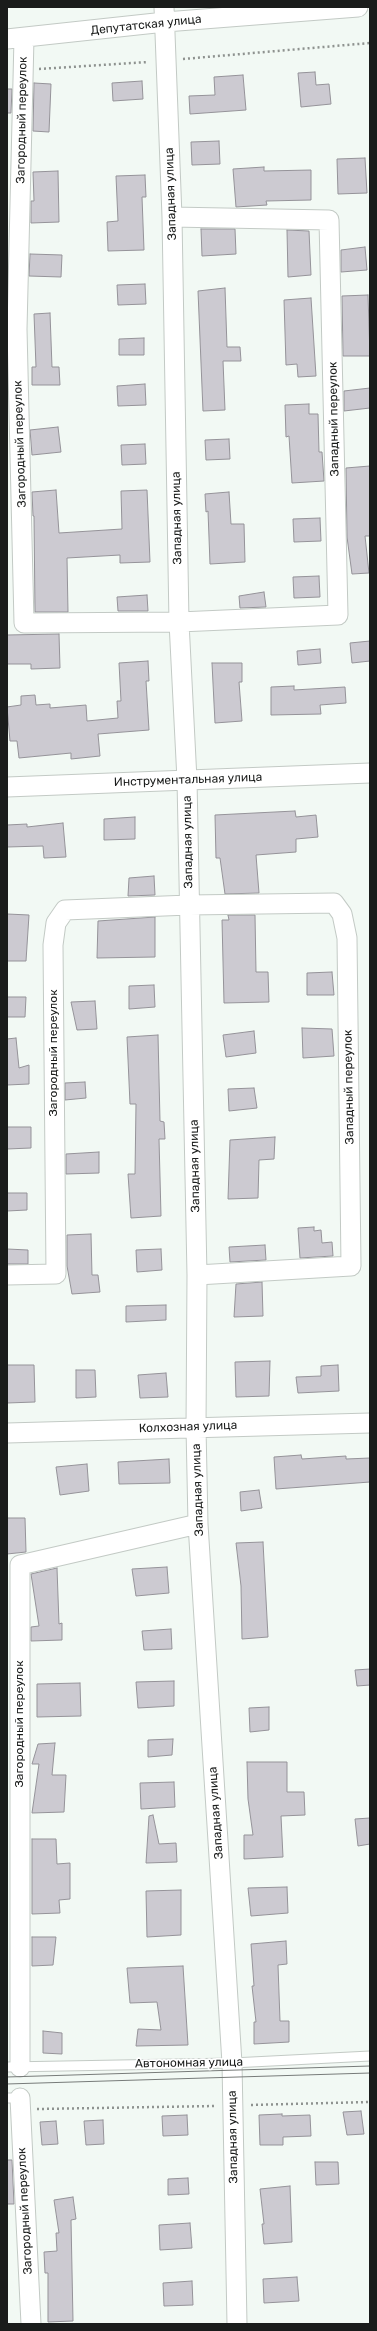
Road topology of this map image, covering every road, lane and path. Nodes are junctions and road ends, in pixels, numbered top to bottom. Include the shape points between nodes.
1 (358, 7) edge
2 (165, 14) edge
3 (15, 38) edge
4 (370, 43) edge
5 (166, 61) junction
6 (23, 71) junction
7 (172, 217) junction
8 (179, 622) junction
9 (370, 773) edge
10 (187, 780) junction
11 (7, 787) edge
12 (189, 905) junction
13 (7, 1275) edge
14 (197, 1275) junction
15 (370, 1423) edge
16 (196, 1427) junction
17 (7, 1433) edge
18 (198, 1524) junction
19 (370, 2056) edge
20 (232, 2063) junction
21 (14, 2067) edge
22 (14, 2098) edge
23 (370, 2102) edge
24 (232, 2106) junction
25 (31, 2324) edge
26 (238, 2324) edge

1 - 2 street, Депутатская улица
2 - 3 street, Депутатская улица
2 - 5 street, Западная улица
3 - 6 street, Загородный переулок
4 - 5 path
5 - 6 path
5 - 7 street, Западная улица
6 - 8 street, Загородный переулок via 16,329 24,623
7 - 8 street, Западная улица
7 - 8 street, Западный переулок via 329,220 338,615
8 - 10 street, Западная улица
9 - 10 street, Инструментальная улица
10 - 11 street, Инструментальная улица
10 - 12 street, Западная улица
12 - 13 street, Загородный переулок via 65,910 56,924 53,945 56,1274
12 - 14 street, Западная улица
12 - 14 street, Западный переулок via 334,903 342,914 347,938 351,1266
14 - 16 street, Западная улица
15 - 16 street, Колхозная улица
16 - 17 street, Колхозная улица
16 - 18 street, Западная улица
18 - 20 street, Западная улица
18 - 21 street, Загородный переулок via 20,1565
19 - 20 lane, Автономная улица
20 - 21 lane, Автономная улица
20 - 24 street, Западная улица
22 - 24 path via 24,2109
22 - 25 street, Загородный переулок
23 - 24 path
24 - 26 street, Западная улица

